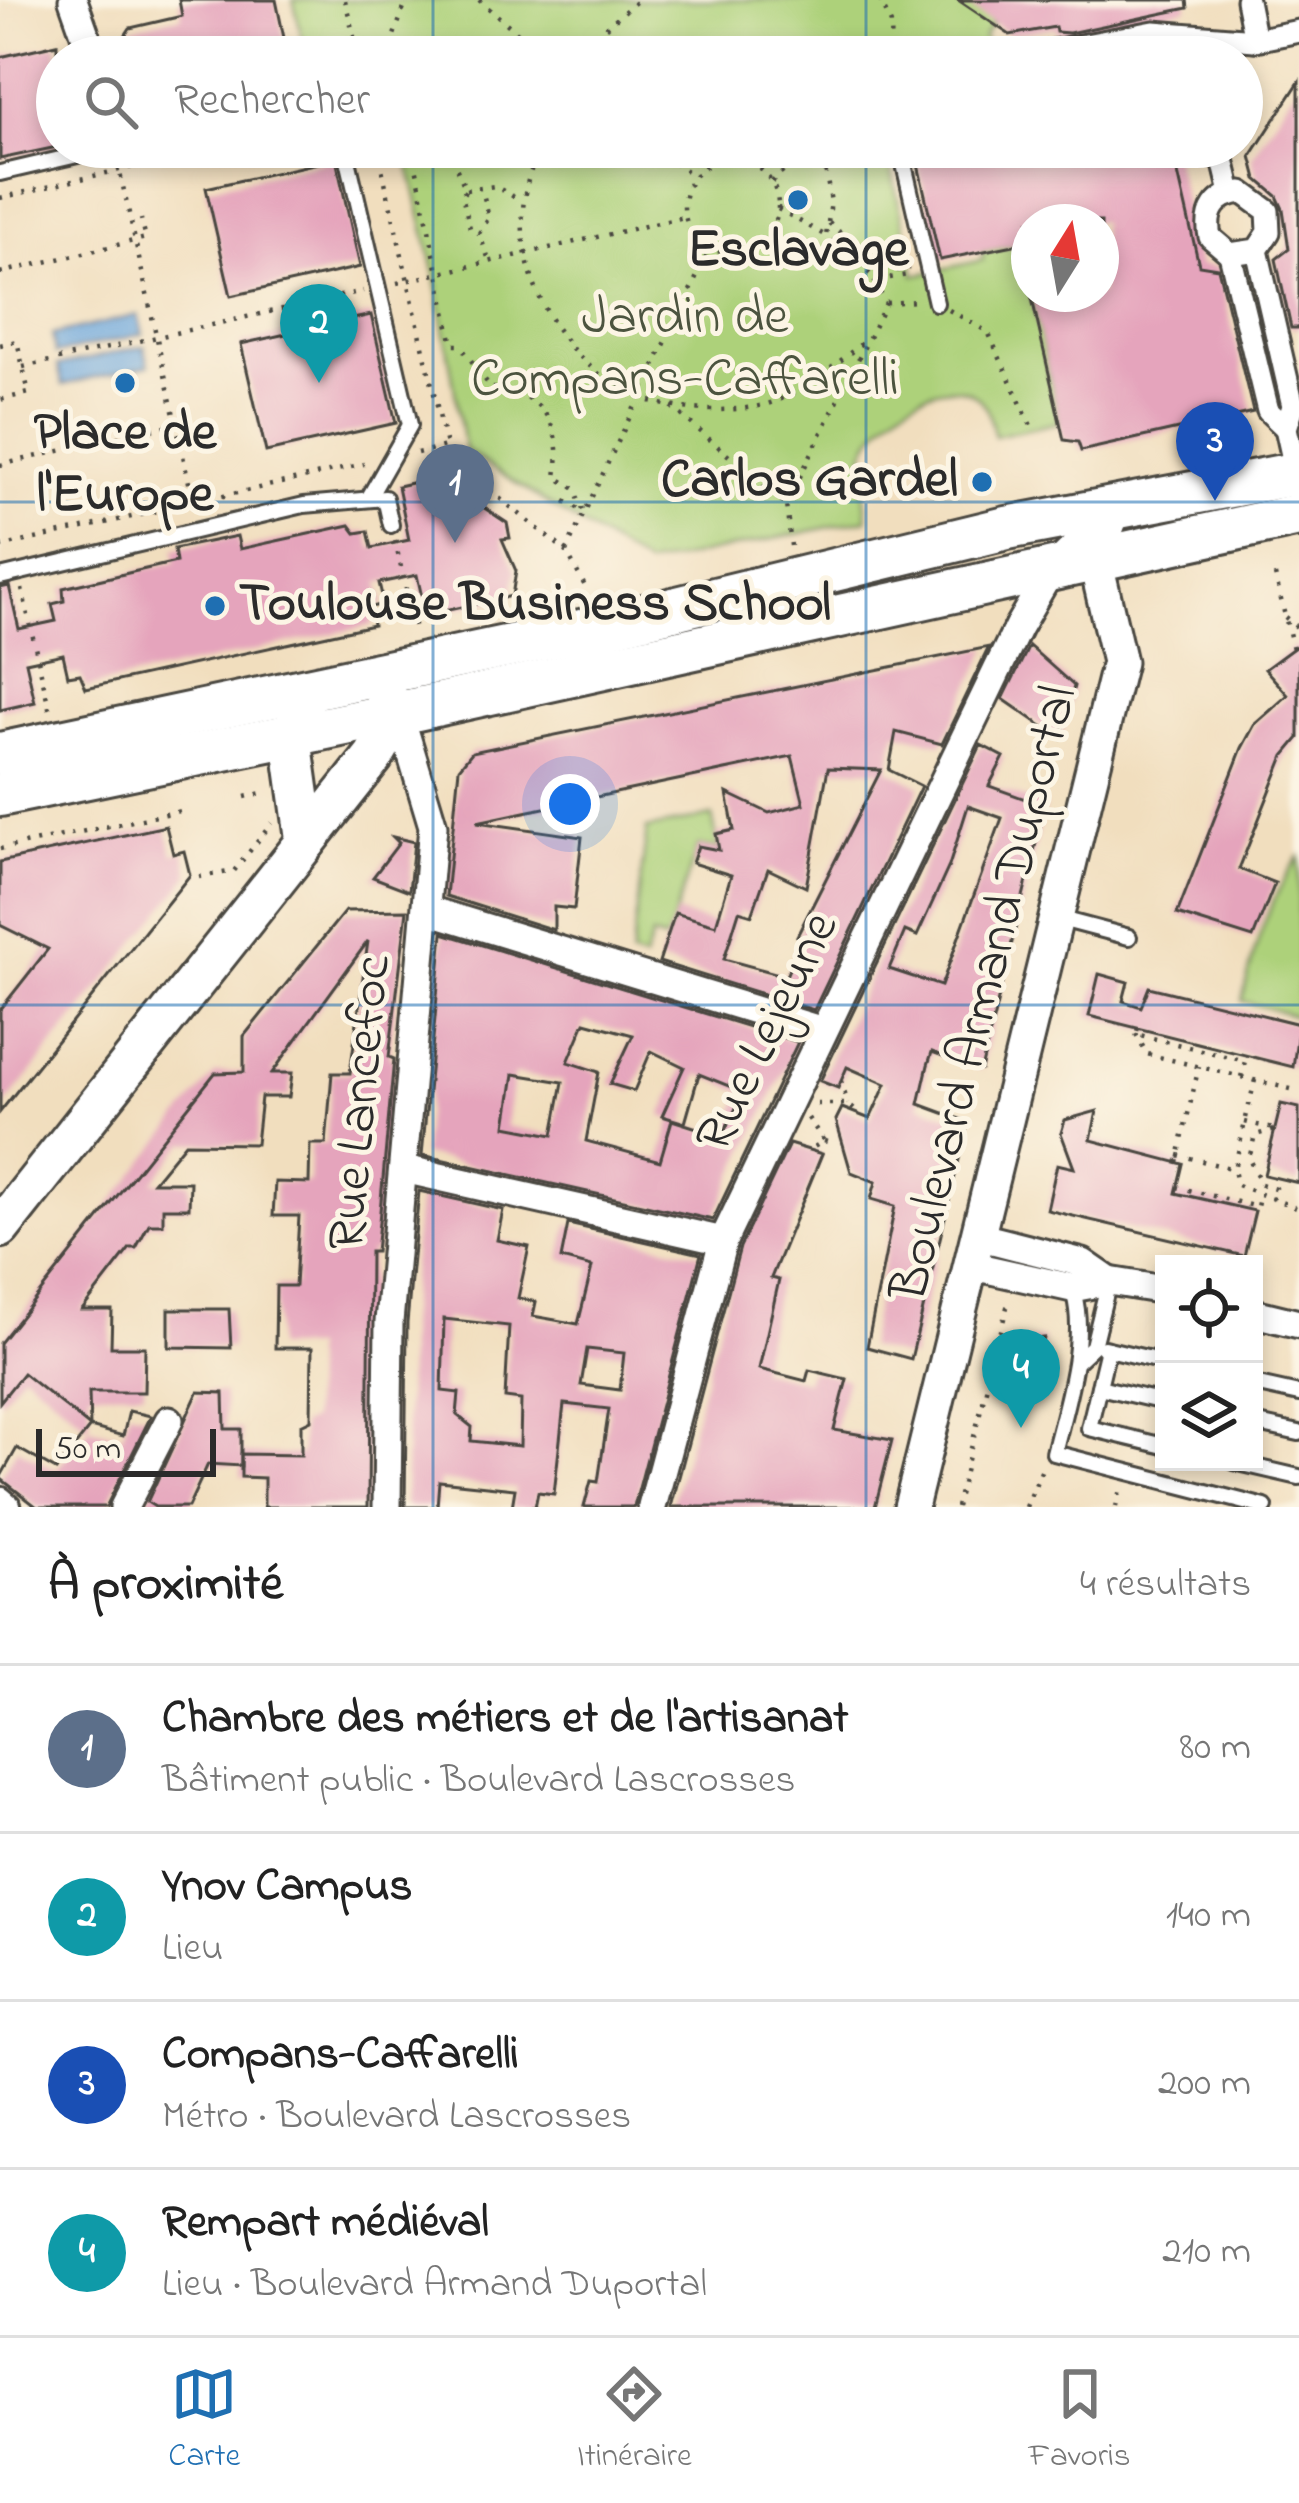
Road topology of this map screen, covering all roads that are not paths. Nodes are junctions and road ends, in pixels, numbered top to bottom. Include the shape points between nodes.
1 (73, 0) edge
2 (1247, 0) edge
3 (1299, 31) edge
4 (86, 36) edge
5 (1133, 36) edge
6 (1166, 36) edge
7 (1255, 36) edge
8 (1263, 39) edge
9 (36, 164) edge
10 (350, 168) edge
11 (905, 168) edge
12 (1225, 168) edge
13 (0, 172) edge
14 (1231, 193) junction
15 (1257, 250) junction
16 (1230, 254) junction
17 (936, 303) road end
18 (1286, 428) junction
19 (1298, 487) edge
20 (368, 499) junction
21 (1115, 507) junction
22 (391, 525) road end
23 (1095, 560) junction
24 (946, 566) junction
25 (1051, 569) junction
26 (0, 577) edge
27 (776, 612) dead end
28 (1022, 620) junction
29 (727, 642) junction
30 (370, 676) junction
31 (311, 688) junction
32 (399, 713) junction
33 (291, 734) junction
34 (0, 754) edge
35 (0, 795) edge
36 (306, 842) junction
37 (428, 910) junction
38 (1057, 919) junction
39 (1130, 938) dead end
40 (823, 1031) junction
41 (404, 1169) junction
42 (0, 1228) edge
43 (723, 1240) junction
44 (977, 1251) junction
45 (1109, 1281) junction
46 (1072, 1288) junction
47 (1155, 1289) edge
48 (1263, 1315) edge
49 (1299, 1324) edge
50 (1101, 1347) junction
51 (1155, 1360) edge
52 (1077, 1361) junction
53 (1263, 1386) edge
54 (1099, 1387) junction
55 (1299, 1394) edge
56 (1155, 1400) edge
57 (169, 1420) dead end
58 (1263, 1425) edge
59 (1299, 1433) edge
60 (1155, 1443) edge
61 (1263, 1469) edge
62 (1299, 1477) edge
63 (124, 1507) edge
64 (387, 1507) edge
65 (652, 1507) edge
66 (911, 1507) edge
67 (1265, 1507) edge

1 - 4 street
2 - 7 street
3 - 8 street
5 - 6 street
9 - 13 lane
10 - 20 lane via 410,425
11 - 17 lane
12 - 14 street
14 - 15 street via 1253,195 1268,211 1270,232
14 - 16 street via 1210,210 1207,224
15 - 16 street
15 - 18 street via 1293,406
16 - 18 street via 1268,411
18 - 19 street
19 - 21 main road
19 - 23 main road
20 - 22 lane via 385,498
20 - 26 lane via 304,505
21 - 23 street
21 - 24 main road
21 - 25 street, Rue Lejeune
23 - 25 main road
23 - 38 street, Boulevard Armand Duportal via 1119,662
24 - 25 main road
24 - 28 street
24 - 29 main road
24 - 30 main road
25 - 28 street, Rue Lejeune
27 - 29 lane
28 - 40 street, Rue Lejeune
29 - 32 main road
30 - 31 main road
30 - 32 main road
31 - 33 main road
31 - 34 main road
32 - 33 main road
32 - 36 main road
32 - 37 street, Rue Lancefoc via 433,826
33 - 35 main road
33 - 36 main road
36 - 42 main road
37 - 40 street
37 - 41 street, Rue Lancefoc
38 - 39 lane
38 - 44 street, Boulevard Armand Duportal
40 - 43 street, Rue Lejeune
41 - 43 street
41 - 64 street, Rue Lancefoc via 389,1322
43 - 65 street, Rue Lejeune
44 - 45 street via 1083,1263
44 - 46 street
44 - 66 street, Boulevard Armand Duportal
45 - 46 street
45 - 47 street
45 - 50 lane
46 - 52 lane
48 - 49 street
50 - 51 lane
50 - 52 lane
50 - 54 lane
52 - 67 lane via 1054,1453
53 - 55 lane
54 - 56 lane
54 - 60 lane via 1089,1428
57 - 63 street
58 - 59 lane
61 - 62 lane

